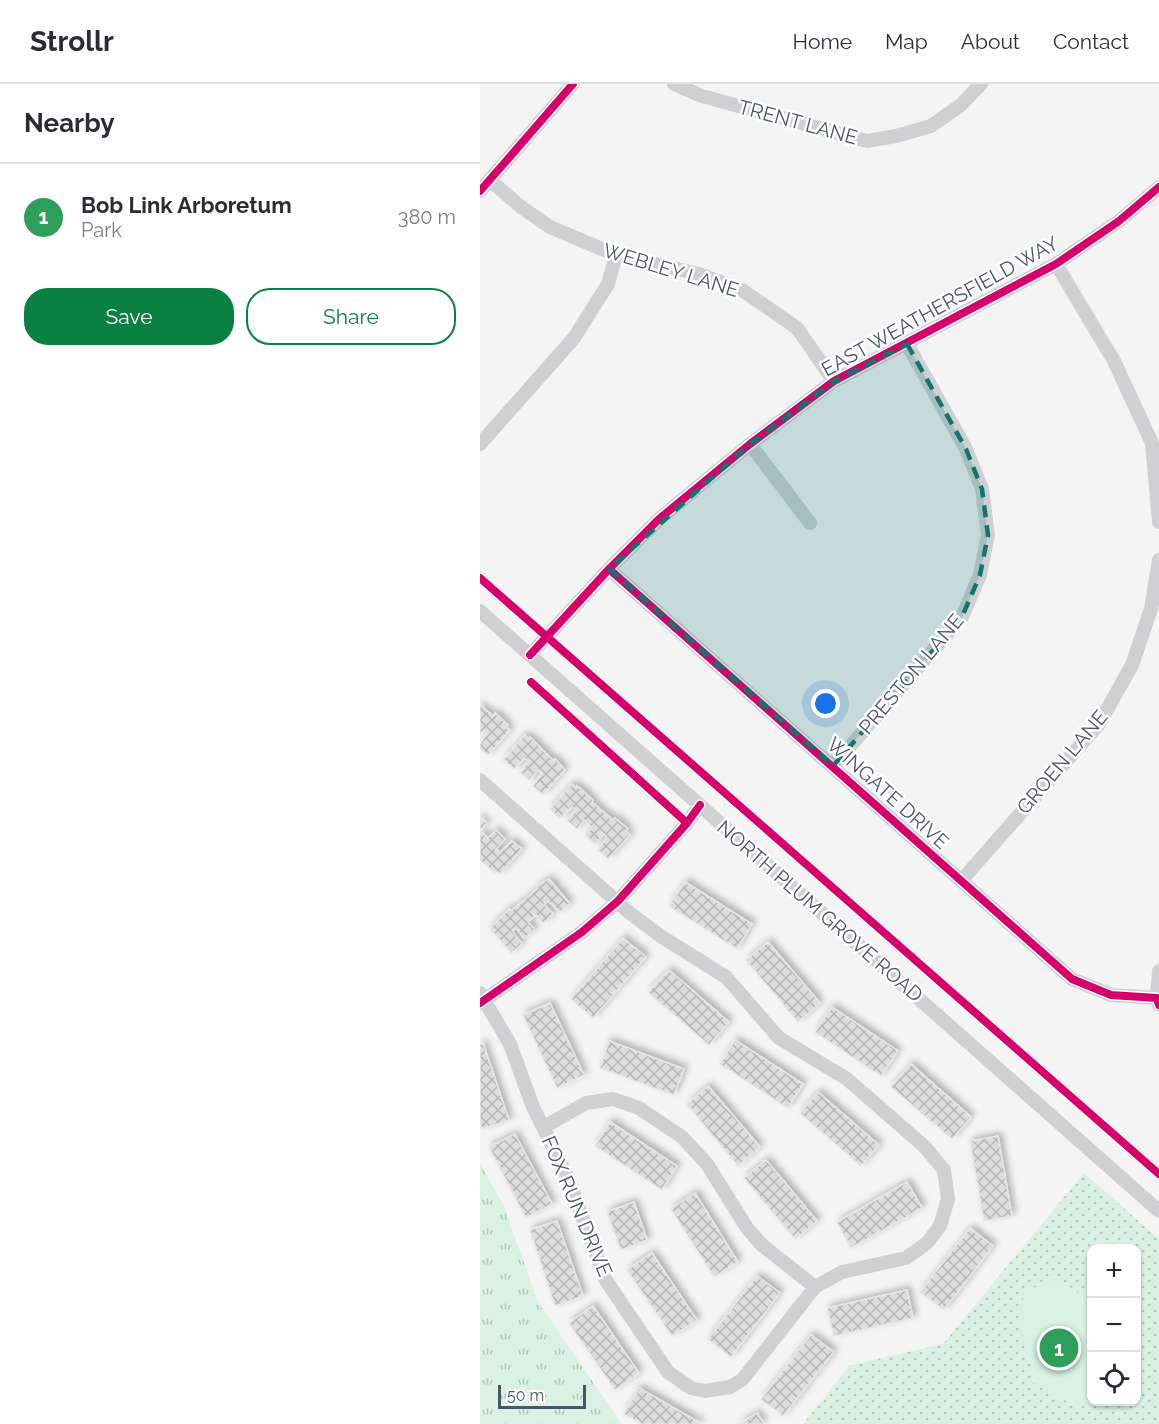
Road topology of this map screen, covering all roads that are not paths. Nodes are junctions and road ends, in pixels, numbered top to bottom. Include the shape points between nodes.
1 (573, 84) edge
2 (674, 84) edge
3 (981, 84) edge
4 (490, 180) junction
5 (1159, 187) edge
6 (480, 191) edge
7 (616, 255) junction
8 (1056, 264) junction
9 (907, 344) junction
10 (834, 381) junction
11 (1156, 441) edge
12 (480, 444) edge
13 (750, 444) junction
14 (1159, 522) edge
15 (810, 523) dead end
16 (1159, 561) edge
17 (609, 569) junction
18 (480, 611) edge
19 (530, 655) junction
20 (834, 766) junction
21 (480, 780) edge
22 (700, 805) junction
23 (961, 881) junction
24 (618, 901) junction
25 (1159, 971) edge
26 (481, 999) edge
27 (1158, 1001) edge
28 (544, 1127) junction
29 (1159, 1211) edge
30 (815, 1287) junction

1 - 4 street
2 - 3 street, TRENT LANE via 702,96 867,141 931,126 961,105
4 - 6 street
4 - 7 street, WEBLEY LANE via 550,227
5 - 8 street, EAST WEATHERSFIELD WAY via 1119,221
7 - 10 street, WEBLEY LANE via 699,274 742,290 797,328
7 - 12 street via 608,284 574,338
8 - 9 street, EAST WEATHERSFIELD WAY
8 - 11 street
9 - 10 street, EAST WEATHERSFIELD WAY
9 - 20 street, PRESTON LANE via 966,449 982,489 988,535 980,575 962,617
10 - 13 street, EAST WEATHERSFIELD WAY
11 - 14 street
13 - 15 street
13 - 17 street, EAST WEATHERSFIELD WAY via 659,519
16 - 23 street, GROEN LANE via 1151,609 1132,665 1099,724
17 - 19 street, EAST WEATHERSFIELD WAY
17 - 20 street, WINGATE DRIVE
18 - 19 street, NORTH PLUM GROVE ROAD
19 - 22 street, NORTH PLUM GROVE ROAD
20 - 23 street, WINGATE DRIVE
21 - 24 street, FOX RUN DRIVE
22 - 24 street
22 - 29 street, NORTH PLUM GROVE ROAD
23 - 27 street, WINGATE DRIVE via 1072,979 1111,995
24 - 26 street via 582,932
24 - 30 street, FOX RUN DRIVE via 662,937 726,977 780,1038 847,1079 925,1147 944,1170 948,1199 940,1226 927,1243 906,1258 842,1272
25 - 27 street
26 - 28 street, FOX RUN DRIVE via 510,1044 532,1107
28 - 30 street via 586,1103 613,1099 639,1108 682,1137 707,1164 762,1245
28 - 30 street, FOX RUN DRIVE via 569,1180 605,1279 668,1372 680,1382 705,1391 730,1387 742,1380

